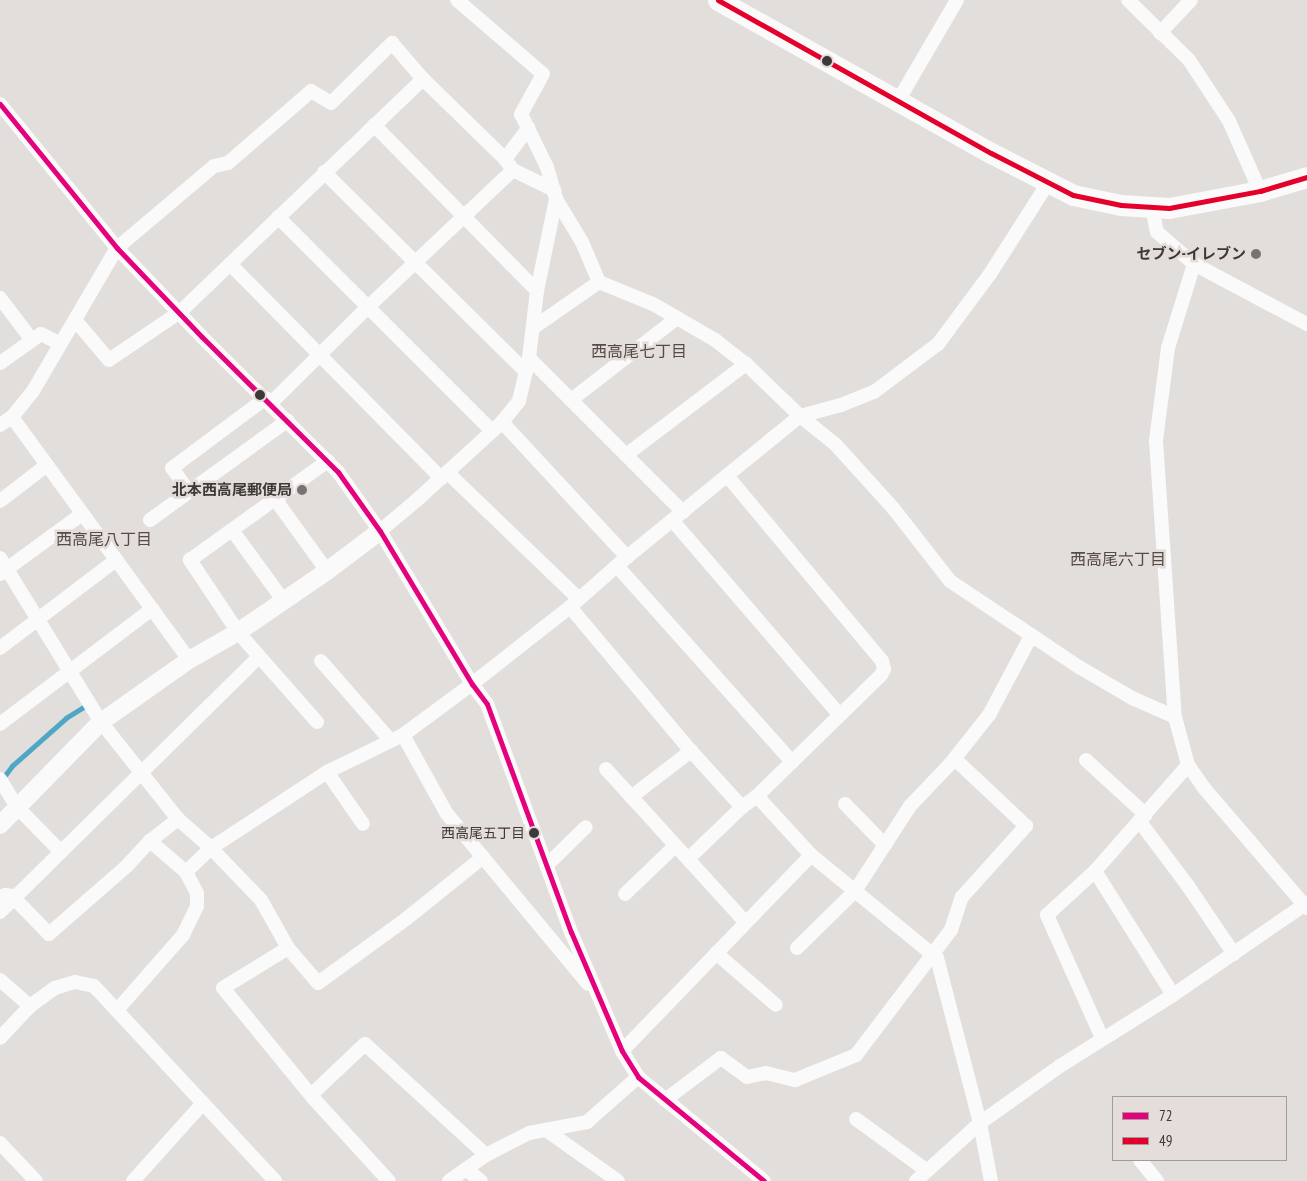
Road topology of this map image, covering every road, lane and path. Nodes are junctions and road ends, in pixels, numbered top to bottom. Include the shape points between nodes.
1 (457, 0) edge
2 (718, 0) edge
3 (957, 0) edge
4 (1128, 0) edge
5 (1191, 0) edge
6 (1160, 32) junction
7 (423, 78) junction
8 (898, 101) junction
9 (0, 104) edge
10 (374, 125) junction
11 (528, 128) junction
12 (509, 164) junction
13 (324, 172) junction
14 (1307, 177) edge
15 (1048, 183) junction
16 (1260, 191) junction
17 (555, 195) junction
18 (1152, 207) junction
19 (464, 215) junction
20 (278, 217) junction
21 (117, 248) junction
22 (415, 261) junction
23 (230, 264) junction
24 (1194, 264) junction
25 (599, 282) junction
26 (536, 291) junction
27 (0, 298) edge
28 (368, 307) junction
29 (180, 312) junction
30 (677, 318) junction
31 (75, 320) junction
32 (1307, 324) edge
33 (533, 328) junction
34 (32, 340) junction
35 (61, 344) junction
36 (320, 353) junction
37 (0, 364) edge
38 (746, 364) junction
39 (528, 365) junction
40 (269, 400) junction
41 (571, 400) junction
42 (800, 416) junction
43 (12, 417) junction
44 (288, 420) junction
45 (0, 425) edge
46 (496, 427) junction
47 (626, 455) junction
48 (328, 461) junction
49 (47, 465) junction
50 (444, 475) junction
51 (728, 477) junction
52 (189, 492) junction
53 (275, 499) junction
54 (0, 501) edge
55 (82, 514) junction
56 (678, 516) junction
57 (150, 520) dead end
58 (232, 530) junction
59 (380, 531) junction
60 (116, 560) junction
61 (622, 561) junction
62 (2, 567) edge
63 (327, 572) junction
64 (283, 600) junction
65 (574, 603) junction
66 (152, 609) junction
67 (38, 620) junction
68 (238, 632) junction
69 (1031, 636) junction
70 (0, 648) edge
71 (259, 656) junction
72 (189, 660) junction
73 (321, 661) dead end
74 (69, 670) junction
75 (472, 684) junction
76 (840, 715) junction
77 (1175, 717) junction
78 (101, 722) junction
79 (317, 722) dead end
80 (0, 724) edge
81 (397, 738) junction
82 (691, 751) junction
83 (954, 759) junction
84 (1086, 760) dead end
85 (792, 762) junction
86 (1188, 765) junction
87 (606, 769) dead end
88 (327, 772) junction
89 (142, 774) junction
90 (0, 779) edge
91 (757, 796) junction
92 (631, 797) junction
93 (845, 804) dead end
94 (742, 806) junction
95 (17, 807) junction
96 (178, 819) junction
97 (1143, 819) junction
98 (363, 824) dead end
99 (0, 825) edge
100 (586, 827) dead end
101 (150, 841) junction
102 (884, 845) junction
103 (675, 846) junction
104 (211, 848) junction
105 (61, 852) junction
106 (811, 855) junction
107 (483, 857) junction
108 (689, 858) junction
109 (547, 865) junction
110 (1095, 871) junction
111 (186, 872) junction
112 (855, 891) junction
113 (625, 894) dead end
114 (7, 898) edge
115 (1306, 905) edge
116 (0, 912) edge
117 (745, 922) junction
118 (288, 948) junction
119 (797, 948) dead end
120 (716, 953) junction
121 (932, 954) junction
122 (1234, 954) junction
123 (0, 980) edge
124 (1173, 995) junction
125 (600, 999) junction
126 (776, 1005) dead end
127 (30, 1006) junction
128 (118, 1009) junction
129 (0, 1038) edge
130 (1102, 1038) junction
131 (622, 1051) junction
132 (638, 1077) junction
133 (311, 1095) junction
134 (665, 1100) junction
135 (203, 1103) junction
136 (856, 1119) dead end
137 (980, 1122) junction
138 (546, 1130) junction
139 (0, 1143) edge
140 (486, 1155) junction
141 (1141, 1161) edge
142 (466, 1169) junction
143 (926, 1170) junction
144 (36, 1181) edge
145 (133, 1181) edge
146 (275, 1181) edge
147 (389, 1181) edge
148 (449, 1181) edge
149 (481, 1181) edge
150 (618, 1181) edge
151 (764, 1181) edge
152 (916, 1181) edge
153 (991, 1181) edge
154 (1158, 1181) edge

1 - 11 street via 543,74 521,114
2 - 8 main road
3 - 8 street
4 - 6 street
5 - 6 street
6 - 16 street via 1189,60 1229,121
7 - 10 street
7 - 12 street
7 - 21 street via 392,43 331,103 311,91 228,163 214,166
8 - 15 main road
9 - 21 street
10 - 13 street
10 - 19 street
11 - 12 street
11 - 17 street via 547,167
12 - 17 street
12 - 19 street
13 - 20 street
13 - 22 street
14 - 16 main road
15 - 18 main road via 1073,195 1121,206
15 - 42 street via 990,274 938,344 874,392
16 - 18 main road via 1169,208
17 - 25 street via 582,242
17 - 26 street
18 - 24 street via 1157,232
19 - 22 street
19 - 26 street
20 - 23 street
20 - 28 street
21 - 29 street
21 - 31 street
22 - 28 street
22 - 39 street
23 - 29 street
23 - 36 street
24 - 32 street
24 - 77 street via 1168,348 1156,441
25 - 30 street via 653,304
25 - 33 street
26 - 33 street
27 - 34 street
28 - 36 street
28 - 46 street
29 - 31 street via 109,360
29 - 40 street
30 - 38 street via 715,340
30 - 41 street
31 - 35 street
33 - 39 street
34 - 35 street via 41,334
34 - 37 street
35 - 43 street via 33,392
36 - 40 street
36 - 50 street
38 - 42 street
38 - 47 street
39 - 41 street
39 - 46 street via 519,401
40 - 44 street
40 - 52 street via 172,468
41 - 47 street
42 - 51 street
42 - 69 street via 836,444 893,508 950,581
43 - 45 street
43 - 49 street
44 - 48 street
44 - 52 street
46 - 50 street
46 - 61 street
47 - 56 street
48 - 53 street
48 - 59 street
49 - 54 street
49 - 55 street
50 - 59 street
50 - 65 street
51 - 56 street
51 - 76 street via 882,660 884,669 881,675
52 - 57 street
53 - 58 street
53 - 63 street
55 - 60 street
55 - 62 street
56 - 61 street
56 - 76 street
58 - 64 street
58 - 68 street via 190,560
59 - 63 street
59 - 75 street
60 - 66 street
60 - 67 street
61 - 65 street
61 - 85 street
62 - 67 street
63 - 64 street
64 - 68 street
65 - 75 street
65 - 82 street
66 - 72 street
66 - 74 street
67 - 70 street
67 - 74 street
68 - 71 street
68 - 72 street
69 - 77 street via 1132,698
69 - 83 street via 989,715
71 - 79 street
71 - 89 street
72 - 78 street
73 - 81 street
74 - 78 street
74 - 80 street
75 - 81 street
75 - 109 street via 487,704
76 - 85 street
77 - 86 street
78 - 89 street
78 - 95 street
81 - 88 street
81 - 107 street via 447,814
82 - 92 street
82 - 94 street
83 - 102 street via 910,806
83 - 121 street via 1026,826 962,898 950,930
84 - 97 street
85 - 91 street
86 - 97 street
86 - 115 street via 1204,788
87 - 92 street
88 - 98 street
88 - 104 street
89 - 96 street
89 - 105 street
90 - 95 street
91 - 94 street
91 - 106 street
92 - 103 street
93 - 102 street
94 - 108 street
95 - 99 street
95 - 105 street
96 - 101 street
96 - 104 street
97 - 110 street
97 - 122 street
100 - 109 street
101 - 111 street
101 - 114 street via 128,866 49,934
102 - 112 street
103 - 108 street
103 - 113 street
104 - 111 street
104 - 118 street via 261,900
105 - 114 street
106 - 112 street
106 - 117 street
107 - 118 street via 406,919 318,983
107 - 125 street
108 - 117 street
109 - 125 street
110 - 124 street
110 - 130 street via 1047,915
111 - 128 street via 197,893 197,906 184,935
112 - 119 street
112 - 121 street
114 - 116 street
115 - 122 street
117 - 120 street
118 - 133 street via 223,988
120 - 126 street
120 - 131 street
121 - 134 street via 856,1055 795,1080 766,1074 748,1077 721,1058
121 - 137 street via 937,958
122 - 124 street
123 - 127 street
124 - 130 street
125 - 131 street
127 - 128 street via 55,988 75,982 94,986
127 - 129 street
128 - 135 street
130 - 137 street
131 - 132 street
132 - 134 street
132 - 138 street via 587,1122
133 - 140 street via 366,1044
133 - 147 street
134 - 151 street
135 - 145 street
135 - 146 street
136 - 143 street
137 - 143 street
137 - 153 street
138 - 140 street via 529,1133
138 - 150 street
139 - 144 street
140 - 142 street
141 - 154 street
142 - 148 street
142 - 149 street
143 - 152 street

